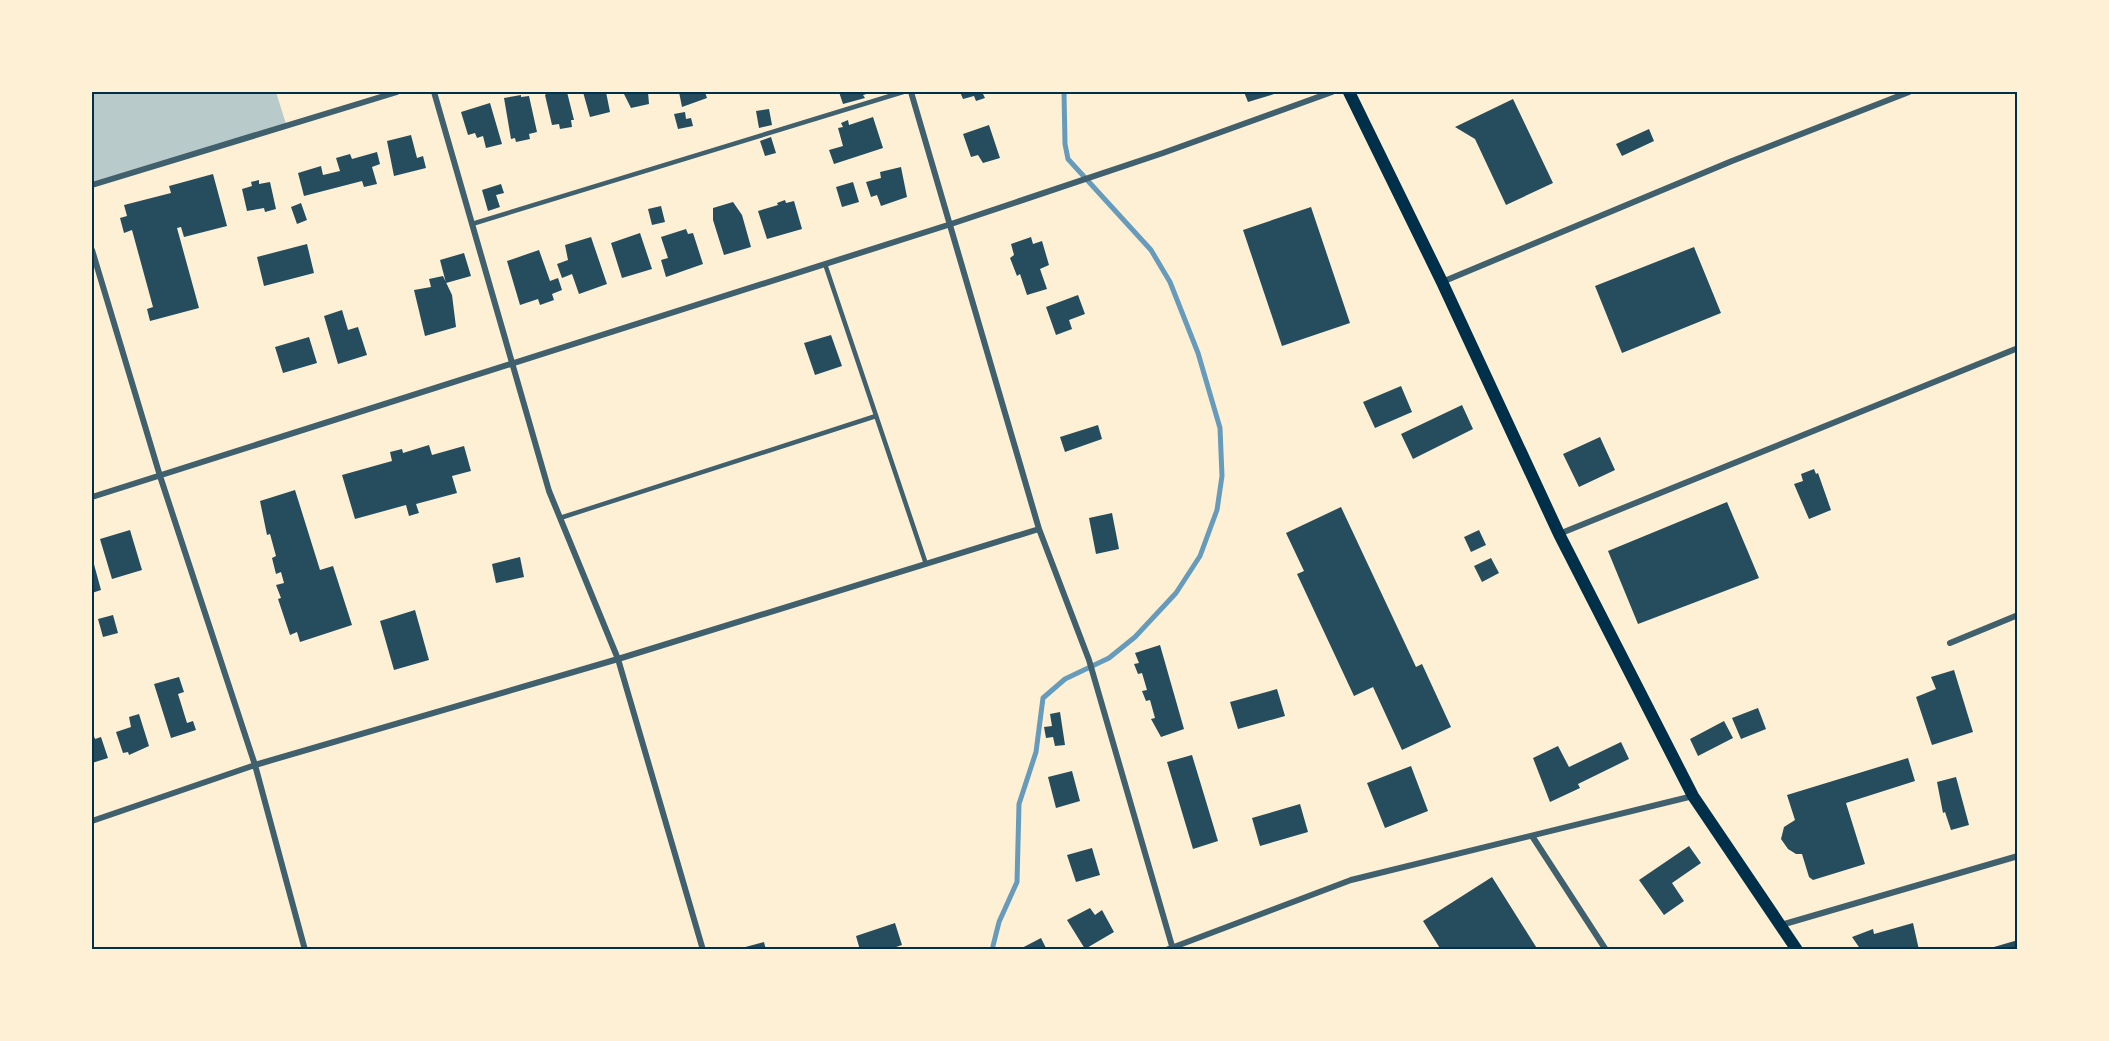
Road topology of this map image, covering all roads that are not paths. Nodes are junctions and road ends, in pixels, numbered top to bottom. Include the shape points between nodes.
1 (397, 92) edge
2 (434, 92) edge
3 (903, 92) edge
4 (911, 92) edge
5 (1332, 92) edge
6 (1349, 92) edge
7 (1909, 92) edge
8 (92, 185) edge
9 (472, 224) junction
10 (951, 224) junction
11 (92, 250) edge
12 (825, 264) junction
13 (1442, 282) junction
14 (2018, 348) edge
15 (513, 362) junction
16 (876, 416) junction
17 (160, 476) junction
18 (92, 497) edge
19 (560, 518) junction
20 (1039, 529) junction
21 (1558, 534) junction
22 (926, 564) junction
23 (2018, 615) edge
24 (1950, 643) dead end
25 (618, 659) junction
26 (255, 765) junction
27 (1693, 796) junction
28 (92, 821) edge
29 (1532, 836) junction
30 (2018, 856) edge
31 (1781, 926) junction
32 (1169, 948) edge
33 (305, 950) edge
34 (703, 950) edge
35 (1606, 950) edge
36 (1797, 950) edge

1 - 8 street
2 - 9 street
3 - 9 lane
4 - 10 street
5 - 10 street
6 - 13 main road
7 - 13 street via 1732,160
9 - 15 street
10 - 12 street
10 - 20 street
11 - 17 street
12 - 15 street
12 - 16 lane
13 - 21 main road
14 - 21 street
15 - 17 street
15 - 19 street
16 - 19 lane
16 - 22 lane
17 - 18 street
17 - 26 street
19 - 25 street
20 - 22 street
20 - 32 street via 1089,660
21 - 27 main road
22 - 25 street
23 - 24 street
25 - 26 street
25 - 34 street
26 - 28 street
26 - 33 street
27 - 29 street
27 - 31 main road
29 - 32 street via 1352,880
29 - 35 street
30 - 31 street
31 - 36 main road

